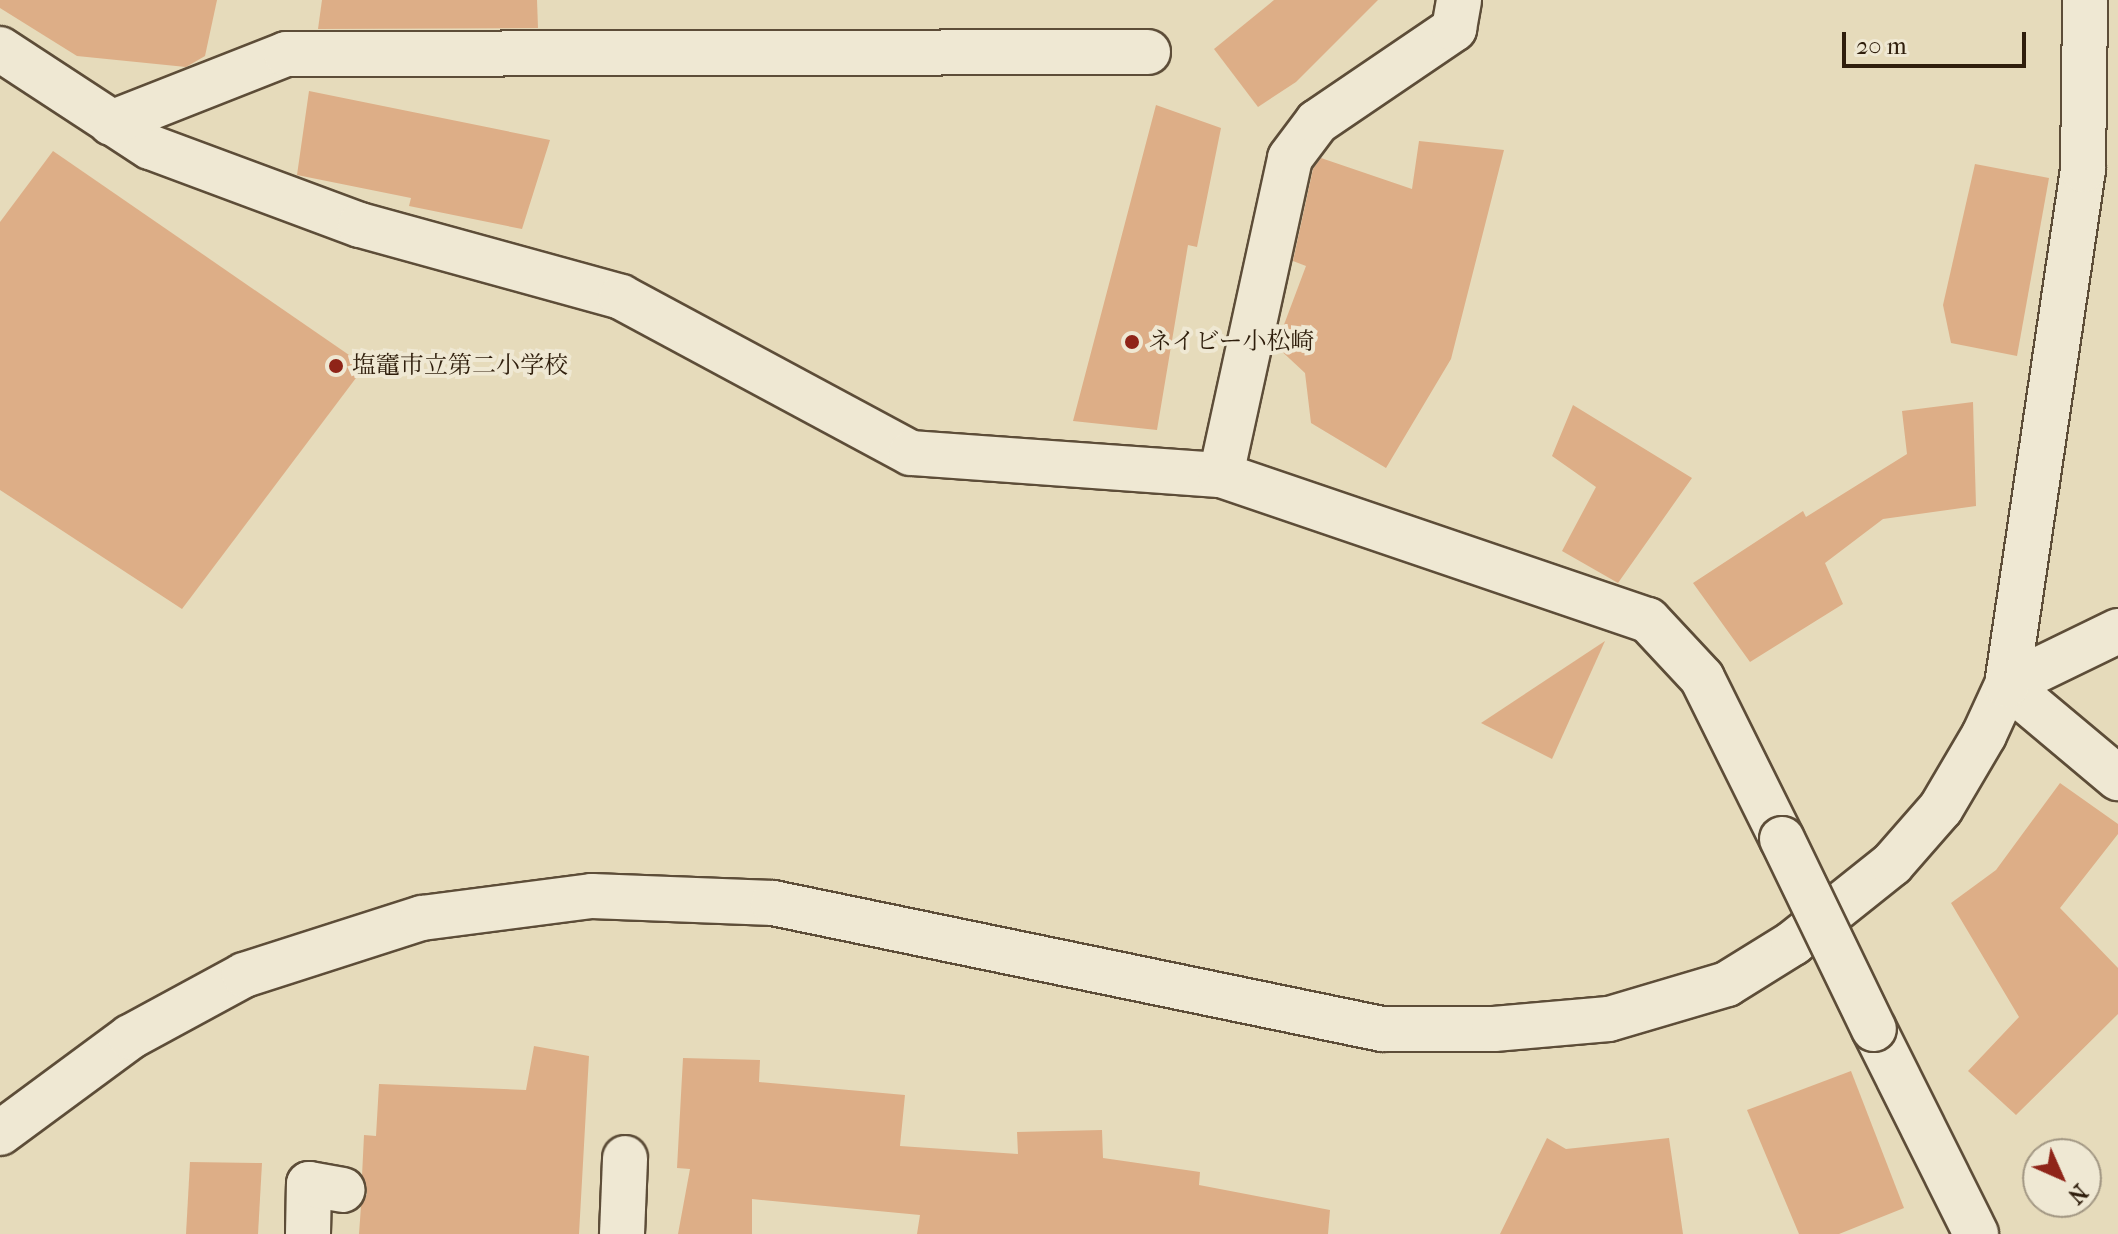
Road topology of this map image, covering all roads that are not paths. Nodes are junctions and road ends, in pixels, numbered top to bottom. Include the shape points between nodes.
1 (1459, 0) edge
2 (2085, 0) edge
3 (0, 49) edge
4 (1148, 52) dead end
5 (111, 123) junction
6 (1221, 475) junction
7 (2118, 631) edge
8 (2007, 685) junction
9 (2118, 778) edge
10 (0, 1133) edge
11 (625, 1158) dead end
12 (342, 1190) dead end
13 (1973, 1233) edge
14 (308, 1234) edge
15 (622, 1234) edge

1 - 6 street via 1454,29 1317,122 1290,158
2 - 8 street via 2083,170
3 - 5 street
4 - 5 street via 286,54
5 - 6 street via 150,147 360,225 621,297 911,453
6 - 13 street, bridge via 1648,620 1702,678
7 - 8 street
8 - 9 street
8 - 10 street via 1941,808 1892,864 1793,943 1727,984 1609,1019 1494,1029 1382,1029 773,903 592,896 422,918 244,975 130,1037
11 - 15 street
12 - 14 street via 309,1184

